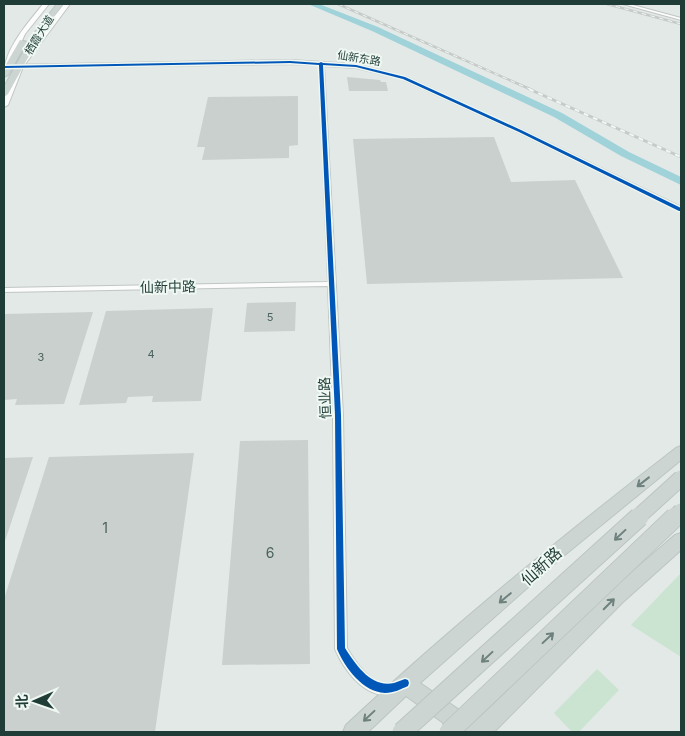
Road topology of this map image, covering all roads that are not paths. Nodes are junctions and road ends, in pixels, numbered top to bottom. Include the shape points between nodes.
1 (46, 4) edge
2 (53, 4) edge
3 (60, 4) edge
4 (67, 4) edge
5 (625, 4) edge
6 (681, 19) edge
7 (321, 63) junction
8 (20, 67) junction
9 (5, 71) edge
10 (4, 94) edge
11 (4, 105) edge
12 (681, 210) edge
13 (332, 284) junction
14 (4, 290) edge
15 (681, 452) edge
16 (681, 478) edge
17 (681, 511) edge
18 (681, 540) edge
19 (405, 683) junction
20 (483, 728) edge
21 (353, 732) edge
22 (402, 732) edge
23 (449, 732) edge

1 - 9 street via 22,34
2 - 9 main road, 栖霞大道
3 - 8 main road, 栖霞大道 via 36,36
4 - 8 street
5 - 6 street
7 - 8 street, 仙新东路
7 - 12 street, 仙新东路 via 376,70 404,78 520,130
7 - 13 street, 恒业路
8 - 9 street, 仙新东路
8 - 10 main road, 栖霞大道
8 - 11 street
13 - 14 street, 仙新中路
13 - 19 street, 恒业路 via 338,415 341,649 361,676 376,687 392,690
15 -> 19 main road, 仙新路 via 580,531
16 -> 22 main road, 仙新路, bridge
23 -> 17 main road, bridge
20 -> 18 main road via 617,596
19 - 20 main road via 470,729
19 -> 21 main road, 仙新路

